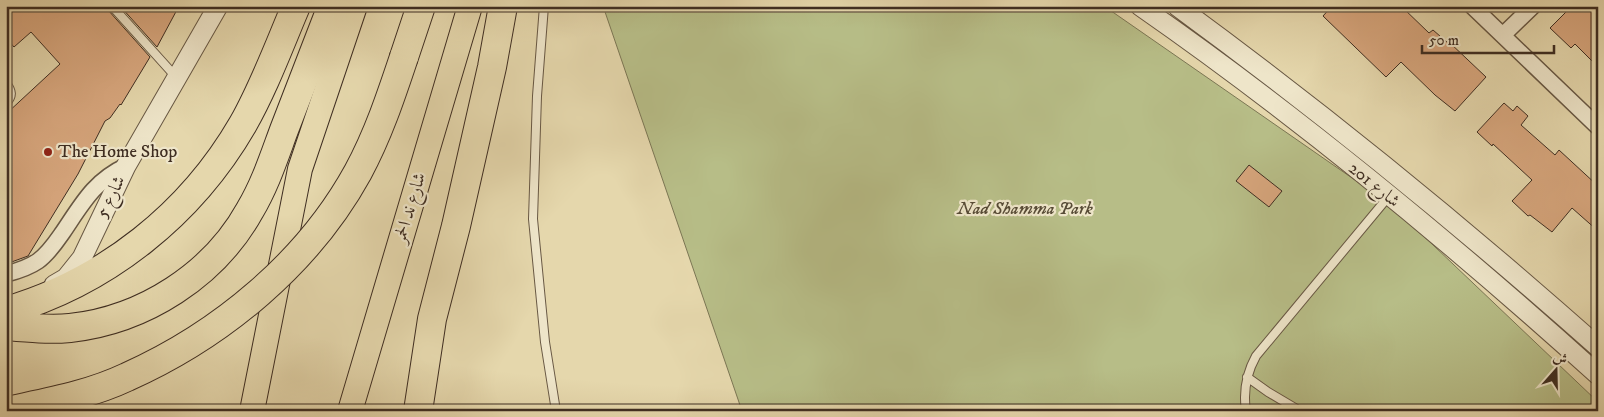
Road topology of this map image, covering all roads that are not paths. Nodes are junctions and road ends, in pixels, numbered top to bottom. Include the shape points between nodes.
1 (112, 6) edge
2 (218, 6) edge
3 (296, 6) edge
4 (332, 6) edge
5 (355, 6) edge
6 (421, 6) edge
7 (470, 6) edge
8 (503, 6) edge
9 (510, 6) edge
10 (544, 6) edge
11 (1140, 6) edge
12 (1177, 6) edge
13 (1472, 6) edge
14 (1533, 6) edge
15 (1503, 35) junction
16 (492, 67) junction
17 (177, 78) junction
18 (6, 83) edge
19 (6, 103) edge
20 (1598, 127) edge
21 (126, 166) junction
22 (1389, 196) junction
23 (6, 274) edge
24 (6, 305) edge
25 (6, 311) edge
26 (6, 326) edge
27 (1598, 347) edge
28 (1598, 375) edge
29 (1247, 377) junction
30 (8, 411) edge
31 (252, 411) edge
32 (350, 411) edge
33 (418, 411) edge
34 (556, 411) edge
35 (1246, 411) edge
36 (1300, 411) edge

1 - 17 lane
2 - 17 street, شارع 5
3 - 25 highway via 243,124 217,164 187,200 153,233 114,261 74,285
4 - 26 highway via 264,181 233,236 212,260 161,299 102,322 70,328
5 - 31 main road via 300,169
6 - 30 highway, bridge via 384,116 357,173 323,225 281,273 234,315 182,350 126,378 66,399
7 - 32 main road, شارع ند الحمر
8 - 16 highway
9 - 16 street
10 - 34 lane via 533,219 545,342
11 - 22 street, شارع 201 via 1255,90
12 - 27 street, شارع 201 via 1384,164
13 - 15 street
14 - 15 street
15 - 20 street
16 - 33 highway via 432,319
17 - 21 street, شارع 5
18 - 19 lane via 11,90 11,98
21 - 23 street via 93,188 52,248 39,260
21 - 24 street, شارع 5 via 82,258 66,278 44,292
22 - 28 street, شارع 201
22 - 29 lane via 1256,356
29 - 35 lane
29 - 36 lane

